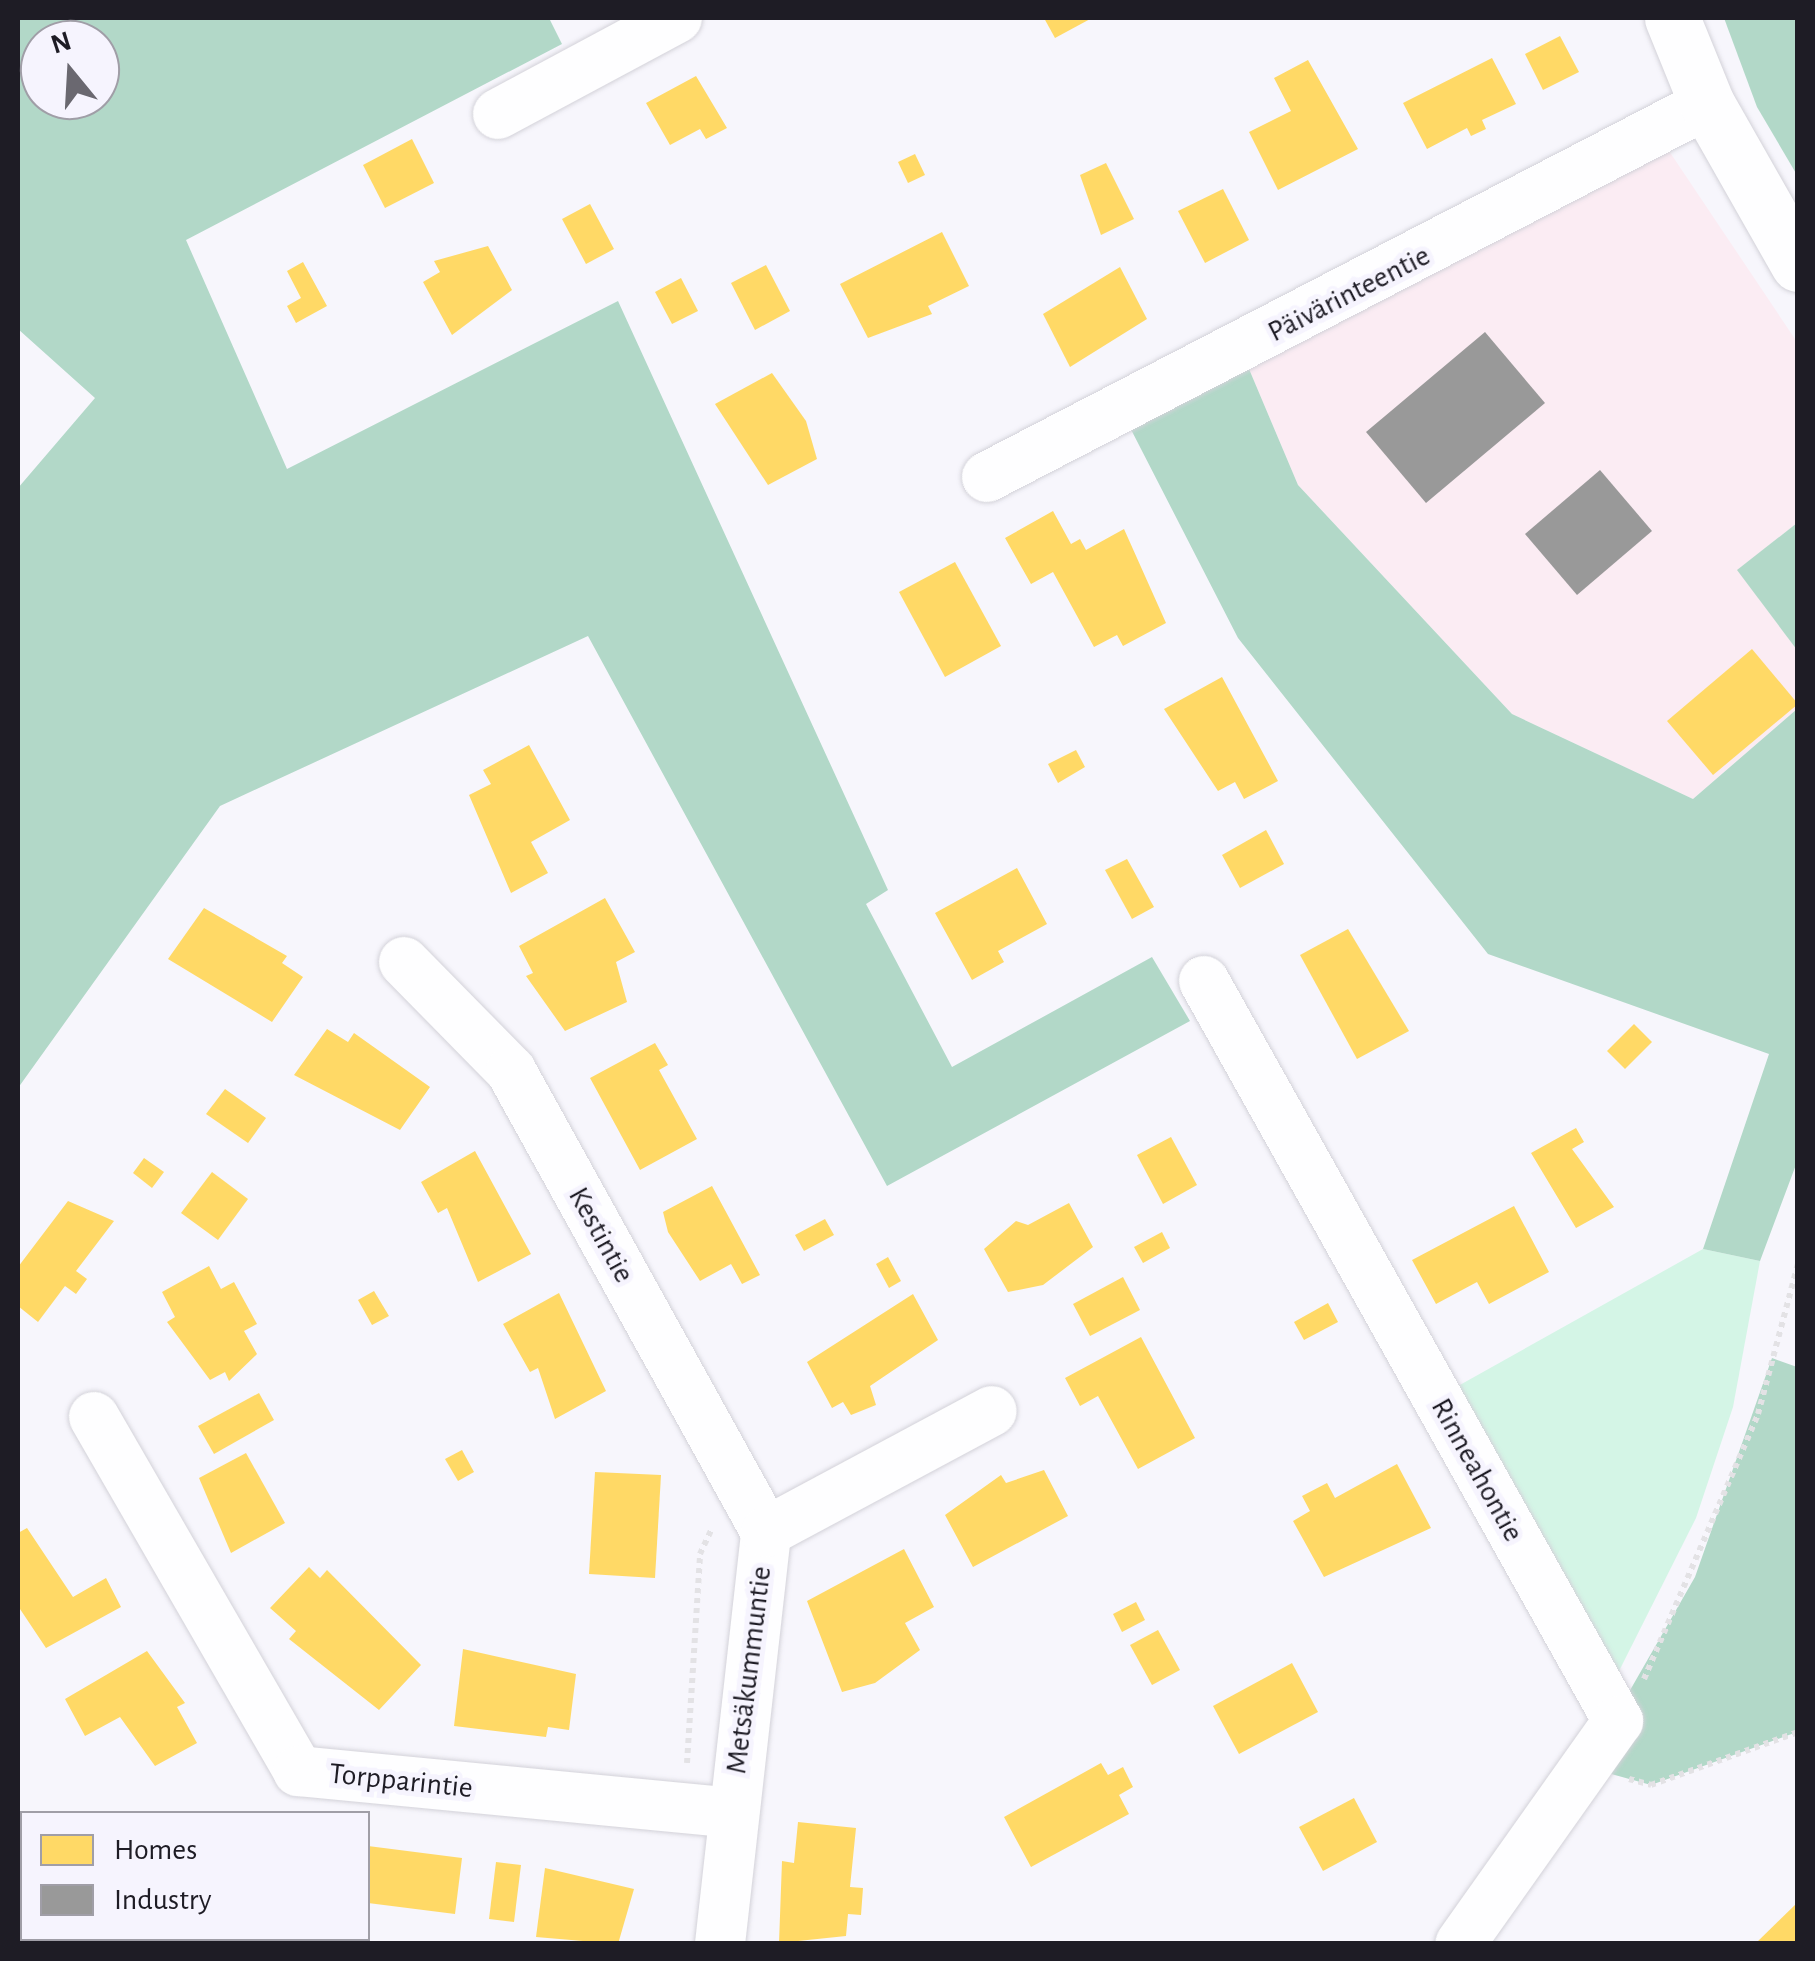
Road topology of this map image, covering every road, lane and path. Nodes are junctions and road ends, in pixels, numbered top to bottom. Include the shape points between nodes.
1 (677, 18) edge
2 (1672, 18) edge
3 (1708, 104) junction
4 (498, 114) dead end
5 (1798, 264) edge
6 (986, 477) dead end
7 (404, 962) dead end
8 (1204, 980) dead end
9 (1798, 1264) edge
10 (992, 1411) dead end
11 (94, 1417) dead end
12 (736, 1479) junction
13 (766, 1532) junction
14 (1618, 1722) junction
15 (1798, 1732) edge
16 (1586, 1767) junction
17 (708, 1811) junction
18 (720, 1944) edge
19 (1460, 1944) edge

1 - 4 street
2 - 3 street
3 - 5 street
3 - 6 street, Päivärinteentie
7 - 12 street, Kestintie via 511,1071
8 - 14 street, Rinneahontie
9 - 14 path via 1758,1414 1695,1577
10 - 13 street, Metsäkummuntie
11 - 17 street, Torpparintie via 298,1771
12 - 13 street, Kestintie
12 - 17 path via 700,1554
13 - 17 street, Metsäkummuntie
14 - 16 street
15 - 16 path via 1651,1786
16 - 19 street
17 - 18 street, Metsäkummuntie

